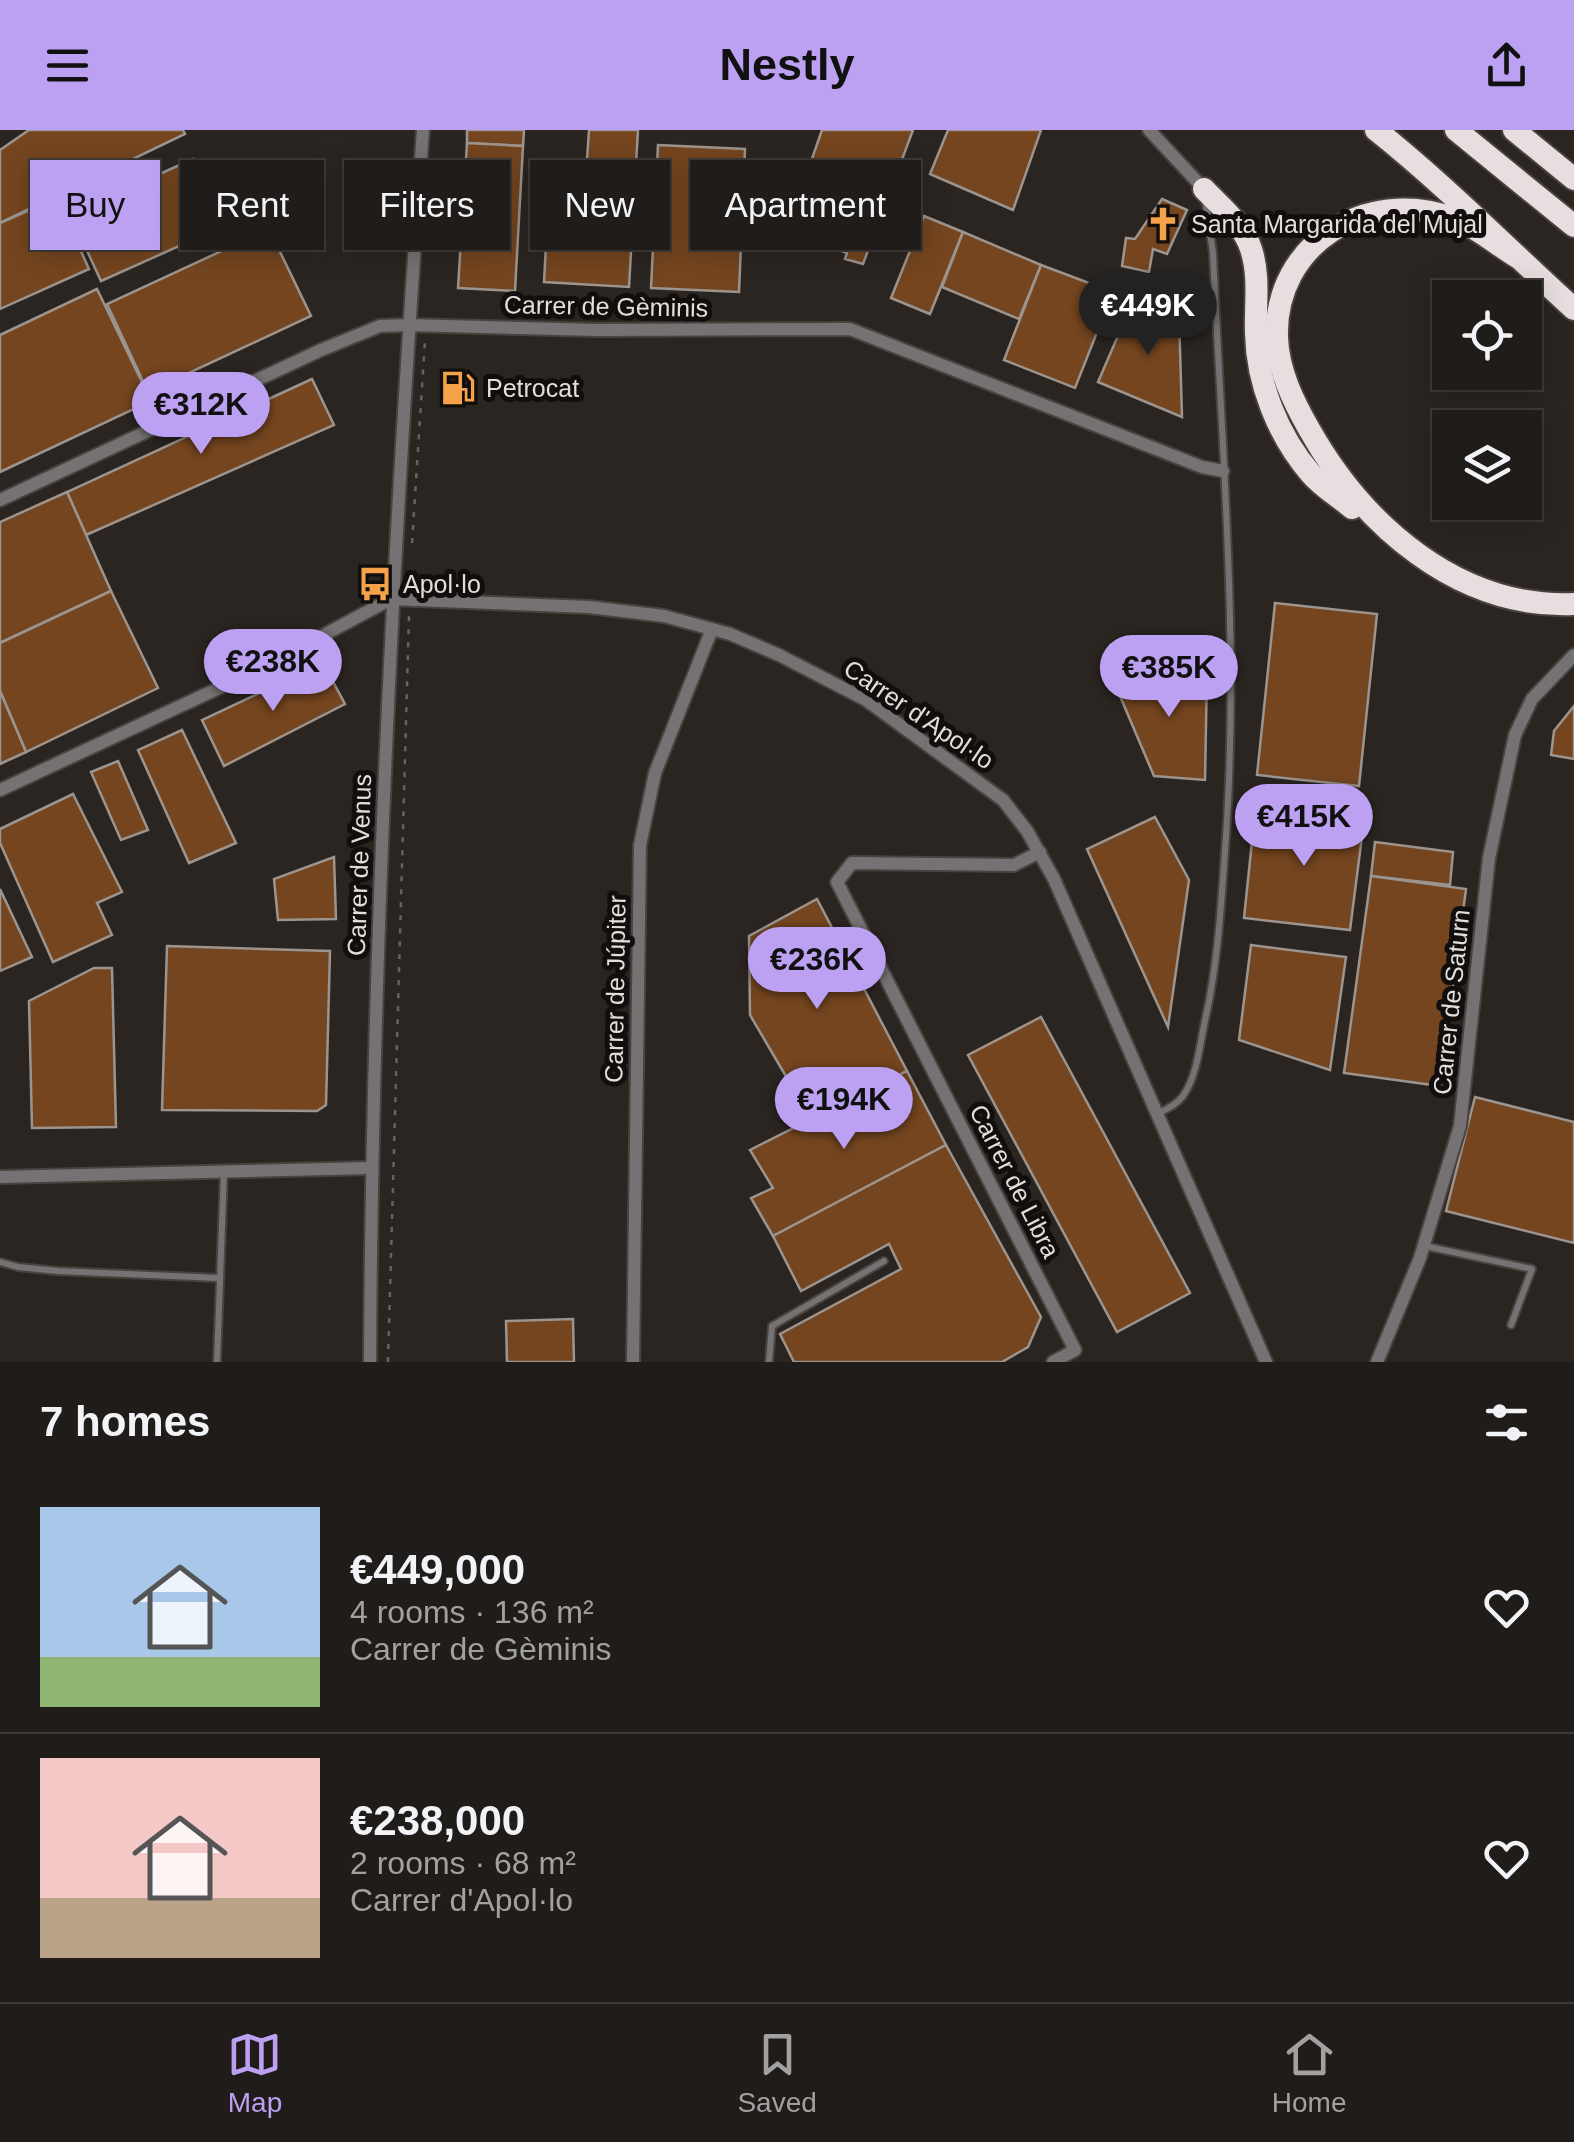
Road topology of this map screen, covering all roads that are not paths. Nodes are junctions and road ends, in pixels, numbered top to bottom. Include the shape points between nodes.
1 (423, 130) edge
2 (1149, 130) edge
3 (1376, 130) edge
4 (1456, 130) edge
5 (1514, 130) edge
6 (1574, 179) edge
7 (1204, 189) junction
8 (1574, 226) edge
9 (1517, 257) junction
10 (1574, 309) edge
11 (408, 325) junction
12 (1223, 471) junction
13 (0, 500) edge
14 (1392, 536) junction
15 (391, 599) junction
16 (1574, 604) edge
17 (712, 629) junction
18 (1574, 655) edge
19 (0, 790) edge
20 (1040, 852) junction
21 (1158, 1113) junction
22 (371, 1168) junction
23 (224, 1170) junction
24 (0, 1177) edge
25 (1424, 1246) junction
26 (884, 1261) dead end
27 (0, 1262) edge
28 (218, 1278) junction
29 (1511, 1325) dead end
30 (217, 1362) edge
31 (370, 1362) edge
32 (632, 1362) edge
33 (768, 1362) edge
34 (1053, 1362) edge
35 (1266, 1362) edge
36 (1376, 1362) edge

1 - 11 street, Carrer de Venus
2 - 7 street
3 - 9 highway
4 - 8 highway
5 - 6 highway
7 - 12 lane
7 - 14 highway via 1250,247 1257,358 1292,449 1313,477
9 - 10 highway
9 - 14 highway via 1453,218 1400,210 1336,227 1286,279 1277,340 1291,394 1325,458
11 - 12 street, Carrer de Gèminis via 850,329
11 - 13 street, Carrer de Gèminis via 380,326 321,350
11 - 15 street, Carrer de Venus
12 - 21 lane via 1232,758 1218,949 1189,1083
14 - 16 highway via 1486,590
15 - 17 street, Carrer d'Apol·lo via 589,607
15 - 19 street via 262,668
15 - 22 street, Carrer de Venus
17 - 20 street, Carrer d'Apol·lo via 780,654 866,700 1003,800
17 - 32 street, Carrer de Júpiter via 656,773 640,845
18 - 25 street, Carrer de Saturn via 1532,699 1515,736 1489,858 1460,1126
20 - 21 street, Carrer d'Apol·lo
20 - 34 street, Carrer de Libra via 1014,865 852,863 836,882 1075,1350
21 - 35 street, Carrer d'Apol·lo
22 - 23 street
22 - 31 street, Carrer de Venus
23 - 24 street
23 - 28 lane
25 - 29 lane via 1532,1269
25 - 36 street, Carrer de Saturn
26 - 33 lane via 772,1326
27 - 28 lane via 58,1272
28 - 30 lane

